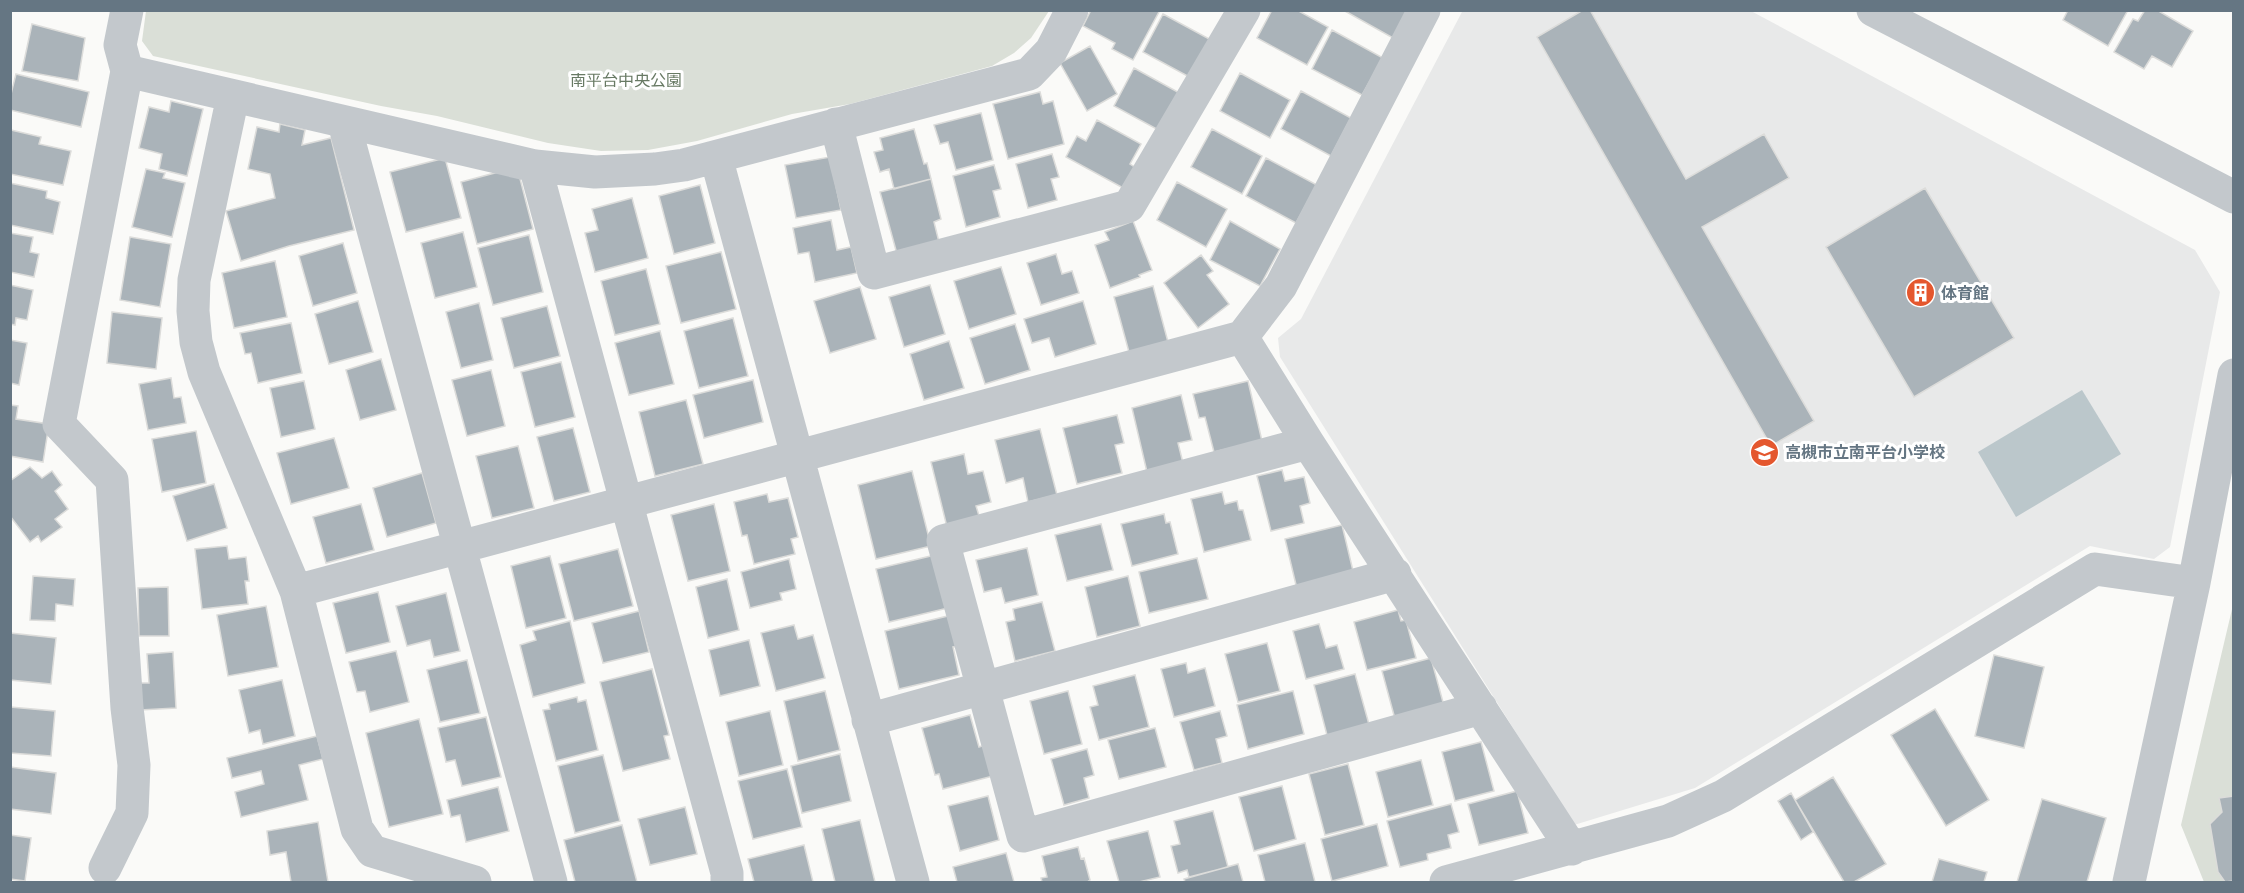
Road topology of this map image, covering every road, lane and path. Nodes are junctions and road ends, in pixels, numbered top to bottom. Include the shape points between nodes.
1 (127, 10) edge
2 (1072, 10) edge
3 (1244, 10) edge
4 (1424, 10) edge
5 (1873, 10) edge
6 (127, 71) junction
7 (233, 96) junction
8 (344, 123) junction
9 (836, 124) junction
10 (716, 157) junction
11 (535, 166) junction
12 (2234, 197) edge
13 (1242, 337) junction
14 (2234, 375) edge
15 (1308, 443) junction
16 (797, 457) junction
17 (626, 502) junction
18 (459, 547) junction
19 (1395, 574) junction
20 (2194, 584) junction
21 (296, 591) junction
22 (983, 689) junction
23 (1481, 708) junction
24 (868, 720) junction
25 (1572, 849) junction
26 (104, 878) edge
27 (475, 882) edge
28 (551, 882) edge
29 (727, 882) edge
30 (912, 882) edge
31 (1446, 882) edge
32 (2129, 882) edge

1 - 6 street via 120,45
2 - 9 street via 1052,51 1029,74
3 - 9 street via 1129,206 874,273
4 - 13 street via 1281,286
5 - 12 street
6 - 7 street
6 - 26 street via 59,424 112,480 126,708 134,765 132,813
7 - 8 street
7 - 21 street via 194,280 194,327 204,372
8 - 11 street
8 - 18 street
9 - 10 street
10 - 11 street via 625,172
10 - 16 street
11 - 17 street
13 - 15 street
13 - 16 street
14 - 20 street
15 - 19 street
15 - 22 street via 943,541
16 - 17 street
16 - 24 street
17 - 18 street
17 - 29 street
18 - 21 street
18 - 28 street
19 - 22 street
19 - 23 street
20 - 25 street via 2095,569 1723,796 1668,820
20 - 32 street
21 - 27 street via 357,829 372,851
22 - 23 street via 1023,836
22 - 24 street
23 - 25 street
24 - 30 street
25 - 31 street

